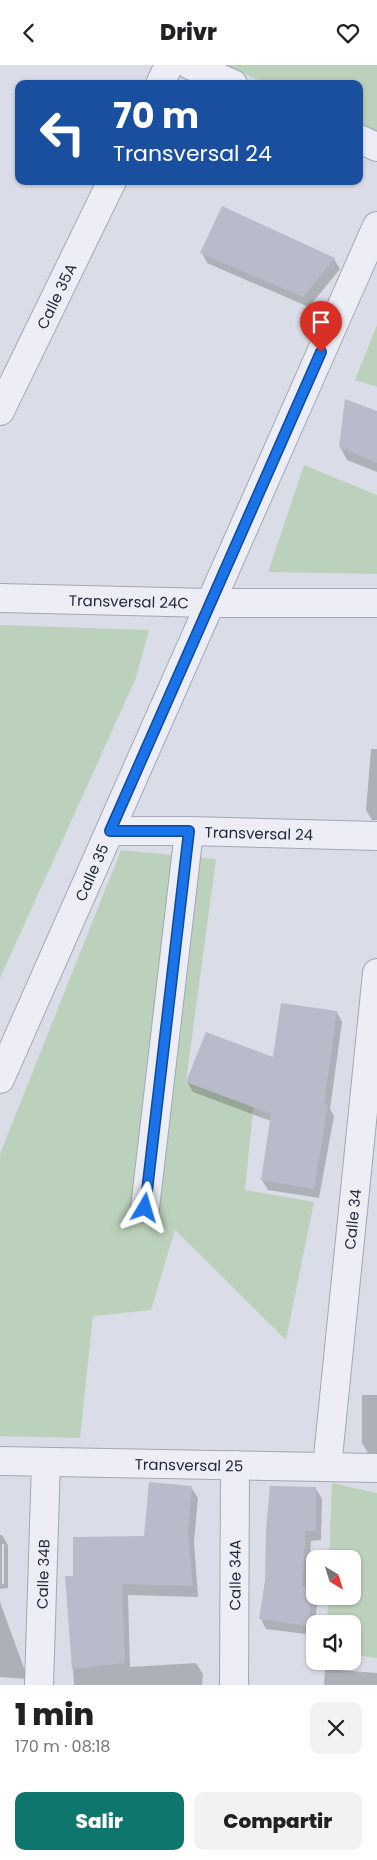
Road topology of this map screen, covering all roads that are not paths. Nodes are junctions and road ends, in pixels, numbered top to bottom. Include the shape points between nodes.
1 (169, 65) edge
2 (190, 65) edge
3 (162, 80) edge
4 (224, 80) edge
5 (363, 141) edge
6 (377, 147) edge
7 (110, 185) edge
8 (377, 226) edge
9 (0, 411) edge
10 (0, 598) edge
11 (210, 603) junction
12 (377, 603) edge
13 (110, 831) junction
14 (189, 831) junction
15 (377, 836) edge
16 (377, 973) edge
17 (0, 1079) edge
18 (145, 1208) dead end
19 (0, 1461) edge
20 (46, 1462) junction
21 (235, 1465) junction
22 (326, 1467) junction
23 (377, 1468) edge
24 (39, 1685) edge
25 (234, 1685) edge

1 - 3 street
2 - 4 street
5 - 6 street
7 - 9 street, Calle 35A
8 - 11 street, Calle 35
10 - 11 street, Transversal 24C
11 - 12 street, Transversal 24C
11 - 13 street, Calle 35
13 - 14 street, Transversal 24
13 - 17 street, Calle 35
14 - 15 street, Transversal 24
14 - 18 street
16 - 22 street, Calle 34
19 - 20 street, Transversal 25
20 - 21 street, Transversal 25
20 - 24 street, Calle 34B
21 - 22 street, Transversal 25
21 - 25 street, Calle 34A
22 - 23 street, Transversal 25

